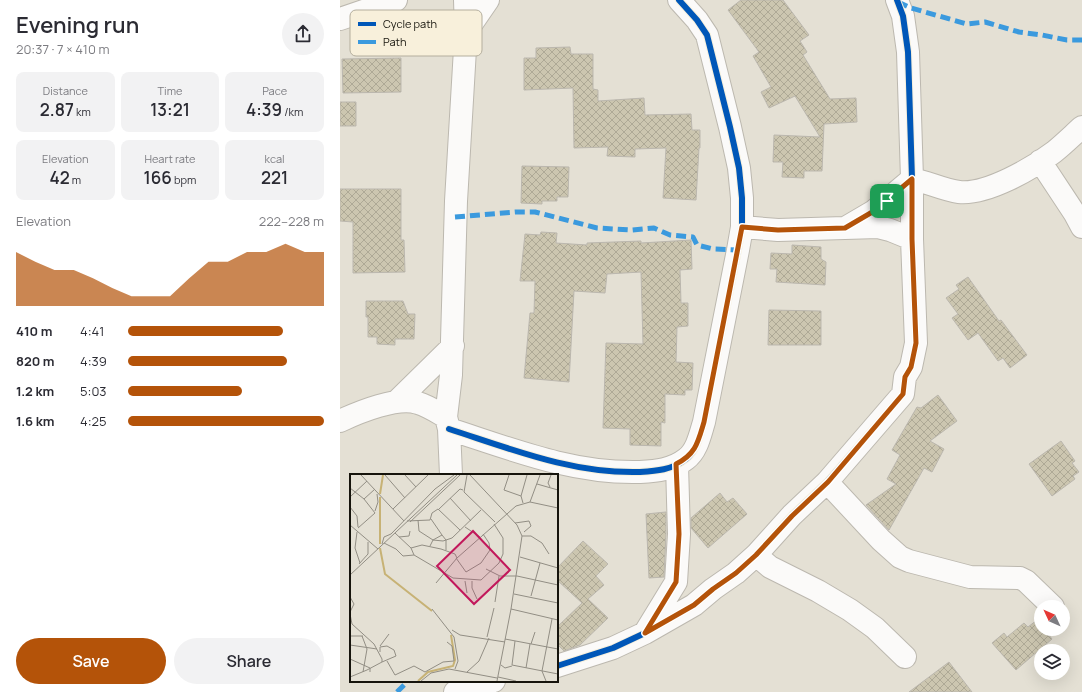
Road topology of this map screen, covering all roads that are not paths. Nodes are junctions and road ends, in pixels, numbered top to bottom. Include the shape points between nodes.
1 (396, 0) edge
2 (465, 0) edge
3 (488, 0) edge
4 (679, 0) edge
5 (897, 0) edge
6 (367, 10) edge
7 (465, 10) edge
8 (481, 10) edge
9 (350, 16) edge
10 (340, 19) edge
11 (465, 56) edge
12 (1082, 127) edge
13 (1040, 162) junction
14 (912, 179) junction
15 (742, 227) junction
16 (1082, 227) edge
17 (845, 228) junction
18 (912, 239) junction
19 (452, 346) junction
20 (397, 401) junction
21 (340, 421) edge
22 (447, 423) junction
23 (676, 464) junction
24 (451, 474) edge
25 (828, 482) junction
26 (756, 555) junction
27 (1046, 600) edge
28 (645, 633) junction
29 (905, 657) dead end
30 (558, 666) edge
31 (490, 682) edge
32 (467, 688) edge

1 - 6 street
2 - 7 street
3 - 8 street
4 - 15 street via 707,35 739,168
5 - 14 street via 903,16 908,52
9 - 10 street
11 - 19 street via 456,201
12 - 13 street
13 - 14 street via 994,186 975,191 960,192
13 - 16 street
14 - 17 street via 874,211
14 - 18 street
15 - 17 street via 778,230
15 - 23 street via 704,422 697,446 686,460
17 - 18 street via 878,227
18 - 25 street via 916,343 911,367 905,377 903,394
19 - 20 street
19 - 22 street
20 - 21 street
20 - 22 street via 418,402
22 - 23 street via 538,458 583,468 649,472 670,468
22 - 24 street
23 - 28 street via 679,534 676,582
25 - 26 street
25 - 27 street via 900,557 917,564 970,577 1020,578
26 - 28 street via 694,605
26 - 29 street via 770,567 850,610 875,628
28 - 30 street via 613,648
31 - 32 street

